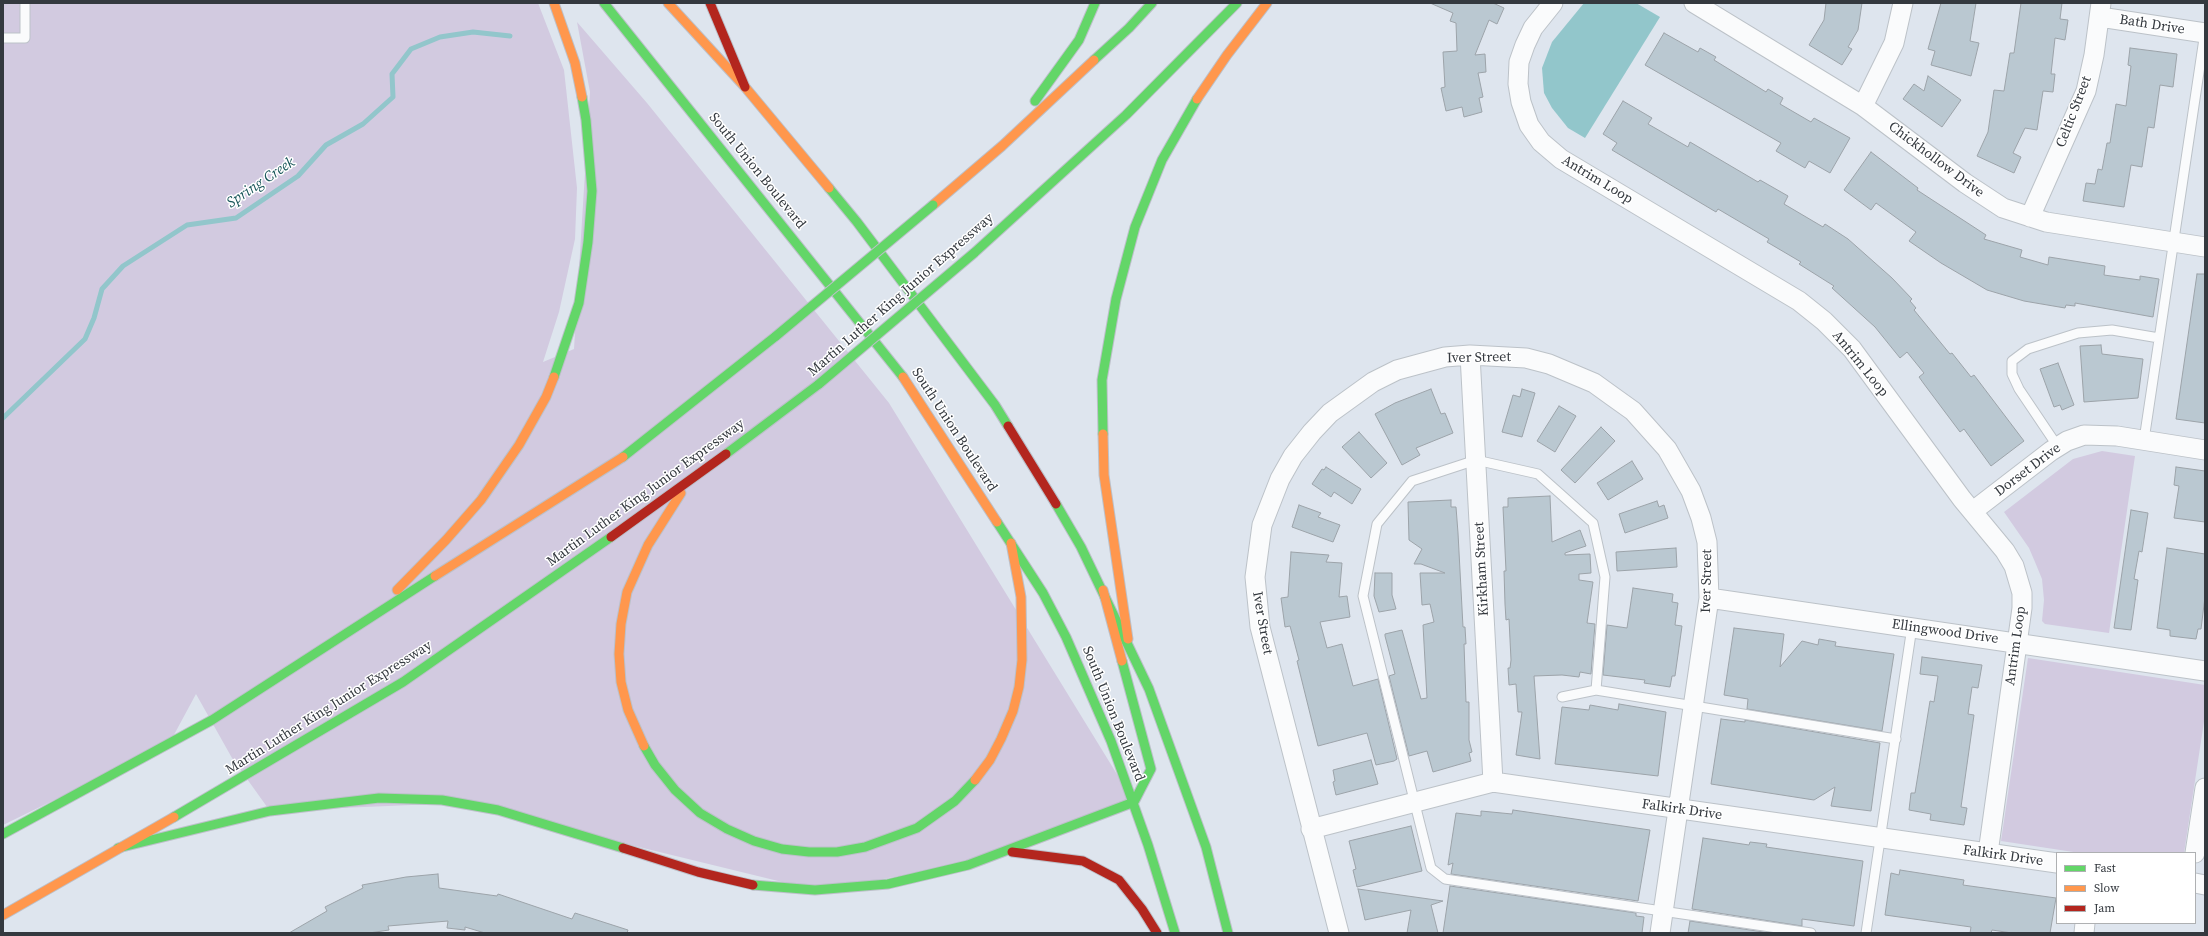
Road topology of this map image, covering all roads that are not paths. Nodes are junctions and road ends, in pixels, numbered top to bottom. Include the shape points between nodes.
1 (25, 3) edge
2 (554, 3) edge
3 (604, 3) edge
4 (668, 3) edge
5 (710, 3) edge
6 (1095, 3) edge
7 (1152, 3) edge
8 (1237, 3) edge
9 (1267, 3) edge
10 (1553, 3) edge
11 (1694, 3) edge
12 (1903, 3) edge
13 (2101, 10) edge
14 (2205, 32) edge
15 (3, 38) edge
16 (745, 87) junction
17 (1863, 106) junction
18 (1002, 146) junction
19 (2030, 217) junction
20 (2173, 242) junction
21 (2205, 247) edge
22 (2159, 338) junction
23 (1470, 355) junction
24 (2144, 440) junction
25 (2058, 447) junction
26 (2205, 450) edge
27 (1476, 460) junction
28 (692, 480) junction
29 (1973, 511) junction
30 (1011, 543) junction
31 (1103, 590) junction
32 (1709, 598) junction
33 (369, 617) junction
34 (1912, 627) junction
35 (1128, 642) junction
36 (2016, 642) junction
37 (2205, 671) edge
38 (1596, 690) junction
39 (1562, 697) dead end
40 (1694, 706) junction
41 (1896, 739) junction
42 (1493, 782) junction
43 (2205, 788) edge
44 (1134, 802) junction
45 (1414, 803) junction
46 (1679, 809) junction
47 (1311, 829) junction
48 (3, 834) edge
49 (1881, 838) junction
50 (118, 848) junction
51 (1005, 852) junction
52 (2195, 852) edge
53 (1988, 854) junction
54 (2056, 863) edge
55 (1664, 911) junction
56 (3, 915) edge
57 (1157, 933) edge
58 (1175, 933) edge
59 (1228, 933) edge
60 (1339, 933) edge
61 (1660, 933) edge
62 (1811, 933) edge
63 (1866, 933) edge

1 - 15 lane via 25,38
2 - 33 main road via 575,63 587,128 592,191 579,304 546,397 519,445 481,500 446,540
3 - 30 main road, South Union Boulevard via 903,377
4 - 16 main road
5 - 16 main road
6 - 18 main road via 1067,58
7 - 18 main road via 1129,28
8 - 28 main road, Martin Luther King Junior Expressway, bridge via 1126,115 974,253 819,384
9 - 35 main road via 1227,55 1187,114 1162,160 1135,227 1116,300 1102,380 1104,475
10 - 29 street, Antrim Loop via 1533,28 1519,62 1518,84 1521,102 1529,125 1542,142 1561,159 1799,301 1824,321 1852,350
11 - 17 street, Chickhollow Drive
12 - 17 street via 1894,43
13 - 14 street, Bath Drive
13 - 19 street, Celtic Street via 2086,91
14 - 20 lane
16 - 31 main road via 857,222 995,405 1081,546
17 - 19 street, Chickhollow Drive via 1986,199
18 - 33 main road, bridge via 776,336 616,462
19 - 20 street, Chickhollow Drive via 2046,222
20 - 21 street, Chickhollow Drive
20 - 22 lane
22 - 24 lane
22 - 25 lane via 2112,330 2078,333 2028,349 2012,361 2012,374 2019,389
23 - 27 street, Kirkham Street
23 - 32 street, Iver Street via 1526,358 1569,371 1594,383 1633,411 1651,430 1680,470 1691,491 1707,542
23 - 47 street, Iver Street via 1445,357 1397,370 1373,382 1330,413 1293,456 1262,524 1255,577 1260,627
24 - 25 street, Dorset Drive via 2099,434 2084,435
24 - 26 street, Dorset Drive
25 - 29 street, Dorset Drive
27 - 38 lane via 1538,474 1593,523 1605,577
27 - 42 street, Kirkham Street
27 - 45 lane via 1412,481 1377,524 1363,596
28 - 30 main road via 675,500 648,545 627,592 619,654 621,682 628,710 644,747 680,795 700,813 727,830 782,849 837,852 891,839 917,828 936,816 972,785 1002,739 1019,687 1022,660 1022,604
28 - 50 main road, Martin Luther King Junior Expressway via 403,682 210,797
29 - 36 street, Antrim Loop via 2005,551 2018,578 2022,608
30 - 44 main road, South Union Boulevard via 1044,593 1066,637
31 - 35 main road
31 - 44 main road via 1151,769
32 - 34 street, Ellingwood Drive
32 - 40 street, Iver Street
33 - 48 main road via 212,720
34 - 36 street, Ellingwood Drive
34 - 41 lane
35 - 59 main road via 1152,696 1206,847
36 - 37 street, Ellingwood Drive
36 - 53 street, Antrim Loop
38 - 39 lane
38 - 40 lane
40 - 41 lane
40 - 46 street, Iver Street
41 - 49 lane
42 - 45 street, Falkirk Drive
42 - 46 street, Falkirk Drive
43 - 52 street
44 - 51 main road
44 - 58 main road, South Union Boulevard
45 - 47 street, Falkirk Drive
45 - 55 lane via 1431,868 1445,879
46 - 49 street, Falkirk Drive
46 - 55 street, Iver Street
47 - 60 street, Iver Street
49 - 53 street, Falkirk Drive
49 - 63 lane
50 - 51 main road via 270,811 379,798 442,800 498,810 698,872 755,885 815,890 888,884 968,865
50 - 56 main road, Martin Luther King Junior Expressway
51 - 57 main road via 1083,861 1119,880
53 - 54 street, Falkirk Drive
55 - 61 street, Iver Street
55 - 62 lane

